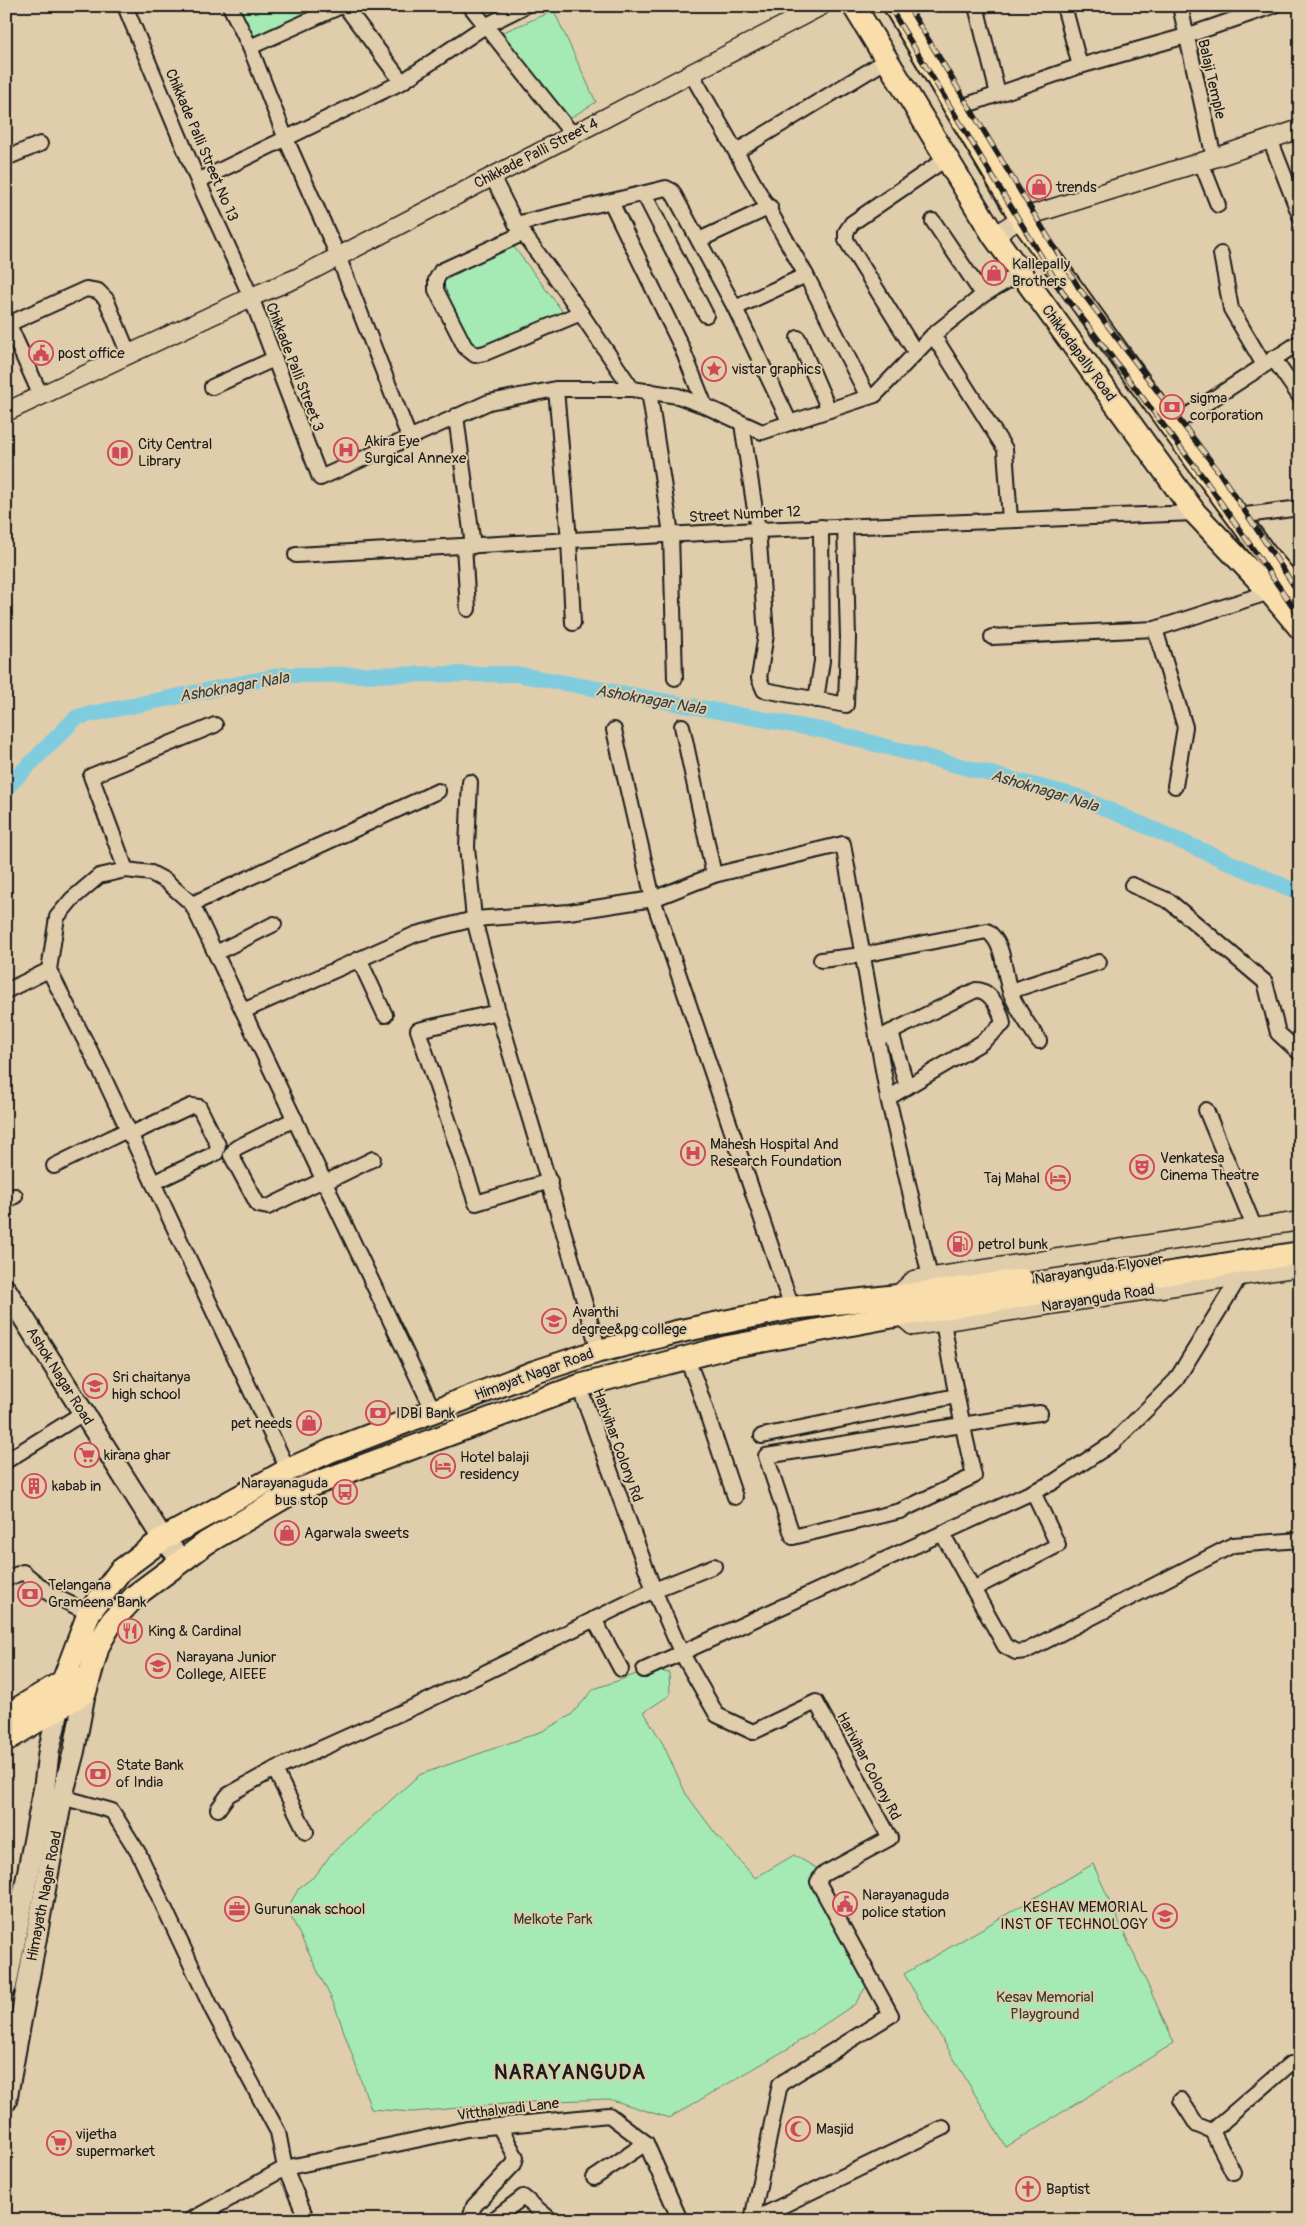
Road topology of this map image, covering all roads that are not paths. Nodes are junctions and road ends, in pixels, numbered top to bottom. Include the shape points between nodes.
1 (124, 6) edge
2 (230, 6) edge
3 (341, 6) edge
4 (345, 6) edge
5 (470, 6) edge
6 (524, 6) edge
7 (821, 6) edge
8 (854, 6) edge
9 (895, 6) edge
10 (976, 6) edge
11 (1064, 6) edge
12 (1180, 6) edge
13 (1273, 6) edge
14 (485, 26) junction
15 (1186, 36) junction
16 (250, 47) junction
17 (887, 60) junction
18 (1080, 66) junction
19 (691, 73) junction
20 (402, 82) junction
21 (998, 94) junction
22 (955, 109) junction
23 (1300, 128) edge
24 (573, 135) junction
25 (286, 139) junction
26 (1270, 139) junction
27 (40, 144) dead end
28 (737, 151) junction
29 (6, 158) edge
30 (947, 158) junction
31 (1207, 160) junction
32 (492, 176) junction
33 (198, 181) junction
34 (644, 194) junction
35 (611, 202) junction
36 (1218, 205) dead end
37 (770, 207) junction
38 (1300, 216) edge
39 (1021, 218) junction
40 (933, 221) dead end
41 (520, 229) junction
42 (994, 236) junction
43 (699, 240) junction
44 (1222, 254) dead end
45 (338, 256) junction
46 (1021, 273) junction
47 (806, 274) junction
48 (983, 295) junction
49 (251, 297) junction
50 (735, 308) junction
51 (581, 313) junction
52 (706, 315) dead end
53 (7, 322) edge
54 (933, 335) junction
55 (798, 338) dead end
56 (1300, 342) edge
57 (916, 353) junction
58 (129, 355) junction
59 (274, 359) junction
60 (1269, 361) junction
61 (212, 387) dead end
62 (556, 389) junction
63 (632, 389) junction
64 (649, 391) junction
65 (41, 396) junction
66 (868, 397) junction
67 (1300, 397) edge
68 (705, 406) junction
69 (829, 410) junction
70 (6, 412) edge
71 (456, 416) junction
72 (790, 423) junction
73 (742, 424) junction
74 (1171, 426) junction
75 (409, 437) junction
76 (1300, 508) edge
77 (1195, 513) junction
78 (1238, 516) junction
79 (1010, 520) junction
80 (845, 526) junction
81 (821, 527) junction
82 (758, 530) junction
83 (671, 534) junction
84 (570, 540) junction
85 (468, 546) junction
86 (296, 556) dead end
87 (1270, 592) junction
88 (1300, 595) edge
89 (468, 609) dead end
90 (573, 623) dead end
91 (1300, 628) edge
92 (1155, 629) junction
93 (992, 637) dead end
94 (675, 678) dead end
95 (816, 700) junction
96 (214, 725) dead end
97 (682, 726) dead end
98 (614, 730) dead end
99 (470, 782) dead end
100 (1175, 786) dead end
101 (438, 790) dead end
102 (126, 870) junction
103 (714, 875) junction
104 (1132, 886) dead end
105 (653, 899) junction
106 (192, 904) junction
107 (474, 919) junction
108 (274, 924) dead end
109 (216, 953) junction
110 (862, 955) junction
111 (359, 959) junction
112 (821, 960) dead end
113 (1099, 962) dead end
114 (49, 970) junction
115 (6, 991) edge
116 (1010, 991) junction
117 (243, 1012) junction
118 (498, 1012) junction
119 (385, 1015) dead end
120 (891, 1032) junction
121 (877, 1039) junction
122 (1039, 1041) dead end
123 (1300, 1054) edge
124 (907, 1087) junction
125 (888, 1098) junction
126 (1206, 1110) dead end
127 (295, 1119) junction
128 (128, 1132) junction
129 (373, 1159) dead end
130 (54, 1166) dead end
131 (323, 1182) junction
132 (550, 1182) junction
133 (153, 1183) junction
134 (1300, 1221) edge
135 (1255, 1229) junction
136 (1300, 1238) edge
137 (1300, 1253) edge
138 (1300, 1267) edge
139 (1240, 1276) junction
140 (930, 1277) junction
141 (6, 1290) edge
142 (969, 1296) junction
143 (899, 1306) junction
144 (792, 1308) junction
145 (943, 1322) junction
146 (599, 1351) junction
147 (686, 1356) junction
148 (579, 1386) junction
149 (956, 1396) junction
150 (434, 1412) junction
151 (83, 1413) junction
152 (1040, 1413) dead end
153 (962, 1425) junction
154 (762, 1436) dead end
155 (6, 1461) edge
156 (288, 1470) junction
157 (1032, 1492) junction
158 (736, 1497) dead end
159 (942, 1533) junction
160 (163, 1539) junction
161 (1300, 1540) edge
162 (183, 1561) junction
163 (714, 1566) dead end
164 (6, 1579) edge
165 (973, 1589) junction
166 (654, 1590) junction
167 (89, 1613) junction
168 (594, 1620) junction
169 (681, 1652) junction
170 (94, 1663) junction
171 (621, 1669) dead end
172 (644, 1670) dead end
173 (63, 1682) junction
174 (85, 1692) junction
175 (59, 1708) junction
176 (6, 1716) edge
177 (6, 1740) edge
178 (275, 1770) junction
179 (62, 1797) junction
180 (218, 1810) dead end
181 (306, 1832) dead end
182 (6, 1986) edge
183 (1300, 2065) edge
184 (6, 2100) edge
185 (1181, 2100) dead end
186 (499, 2126) junction
187 (943, 2128) dead end
188 (1212, 2131) junction
189 (646, 2143) junction
190 (284, 2168) junction
191 (1233, 2172) dead end
192 (594, 2178) dead end
193 (191, 2220) edge
194 (306, 2220) edge
195 (469, 2220) edge
196 (493, 2220) edge
197 (551, 2220) edge
198 (680, 2220) edge
199 (752, 2220) edge

1 - 33 street, Chikkade Palli Street No 13
2 - 16 street
3 - 16 street
4 - 20 street
5 - 14 street
6 - 14 street
7 - 19 street, Chikkade Palli Street 4
8 - 17 main road, Chikkadapally Road
9 - 22 main road
10 - 21 street
11 - 18 street
12 - 15 street, Balaji Temple
13 - 15 street
14 - 20 street
14 - 24 street
15 - 18 street
15 - 31 street, Balaji Temple
16 - 25 street
17 - 28 street
17 - 30 main road, Chikkadapally Road
18 - 21 street
19 - 24 street, Chikkade Palli Street 4
19 - 28 street
20 - 25 street
21 - 22 street
22 - 39 main road
23 - 26 street
24 - 32 street, Chikkade Palli Street 4
25 - 33 street
25 - 45 street
26 - 31 street
26 - 38 street
27 - 29 street
28 - 37 street
30 - 42 main road, Chikkadapally Road
30 - 57 street via 852,223 846,232 846,240
31 - 36 street, Balaji Temple
31 - 39 street
32 - 41 street
32 - 45 street, Chikkade Palli Street 4
33 - 49 street, Chikkade Palli Street No 13
34 - 35 street
34 - 43 street via 666,188 672,191
34 - 52 street
35 - 41 street
35 - 68 street via 682,348
37 - 43 street
37 - 47 street
39 - 42 street
39 - 74 main road
40 - 48 street
41 - 51 street
41 - 51 street via 442,271 436,280 436,290 465,347 475,355 485,353
42 - 46 main road, Chikkadapally Road
43 - 50 street
44 - 60 street via 1231,309
45 - 49 street, Chikkade Palli Street 4
45 - 75 street
46 - 48 street, Chikkade Palli Street 3
46 - 77 main road, Chikkadapally Road
47 - 50 street
47 - 66 street
48 - 54 street, Chikkade Palli Street 3
49 - 58 street, Chikkade Palli Street 4
49 - 59 street, Chikkade Palli Street 3
50 - 72 street
51 - 63 street
53 - 58 street via 86,290 98,291 106,299
53 - 65 street
54 - 57 street, Chikkade Palli Street 3
54 - 79 street via 1004,449
55 - 69 street
56 - 60 street
57 - 66 street, Chikkade Palli Street 3 via 875,395
58 - 65 street, Chikkade Palli Street 4
59 - 61 street
59 - 75 street, Chikkade Palli Street 3 via 320,478
60 - 67 street
60 - 74 street
62 - 63 street, Chikkade Palli Street 3
62 - 71 street, Chikkade Palli Street 3 via 489,402
62 - 84 street
63 - 64 street, Chikkade Palli Street 3
64 - 68 street, Chikkade Palli Street 3 via 678,396
64 - 83 street
65 - 70 street, Chikkade Palli Street 4
66 - 69 street, Chikkade Palli Street 3
68 - 73 street, Chikkade Palli Street 3
69 - 72 street, Chikkade Palli Street 3
71 - 75 street, Chikkade Palli Street 3
71 - 85 street
72 - 73 street, Chikkade Palli Street 3 via 762,432
73 - 82 street
74 - 78 main road
76 - 78 street
77 - 79 street, Street Number 12
77 - 87 main road, Chikkadapally Road
78 - 88 main road
79 - 80 street, Street Number 12
80 - 81 street, Street Number 12
80 - 95 street via 846,705
81 - 82 street, Street Number 12
81 - 95 street via 822,661
82 - 83 street, Street Number 12
82 - 95 street via 766,634 759,678 764,690
83 - 84 street, Street Number 12
83 - 94 street
84 - 85 street, Street Number 12
84 - 90 street
85 - 86 street, Street Number 12
85 - 89 street
87 - 91 main road, Chikkadapally Road
87 - 92 street
92 - 93 street
92 - 100 street via 1185,727
96 - 102 street via 91,776
97 - 103 street
98 - 105 street
99 - 107 street via 468,847
101 - 106 street
102 - 106 street via 151,873 166,881
102 - 114 street via 99,876 57,917
103 - 105 street
103 - 110 street via 843,844
104 - 123 street via 1169,901 1265,982 1278,1033
105 - 107 street via 569,912
105 - 144 street
106 - 109 street
107 - 111 street via 416,934
107 - 118 street
108 - 109 street
109 - 117 street
110 - 112 street
110 - 116 street via 987,931 998,941
110 - 121 street
111 - 117 street
111 - 119 street
113 - 116 street
114 - 115 street
114 - 128 street
116 - 122 street
117 - 127 street
118 - 132 street
118 - 132 street via 418,1030 476,1203
120 - 121 street
120 - 124 street
120 - 124 street via 976,990 988,993 1002,1018 1003,1024 999,1029 980,1043
121 - 125 street
124 - 125 street
125 - 140 street
126 - 135 street
127 - 131 street
127 - 131 street via 236,1148 231,1155 258,1205 263,1207
128 - 130 street
128 - 133 street
128 - 133 street via 191,1106 199,1107 218,1145 216,1153
129 - 131 street
131 - 150 street
132 - 146 street
133 - 156 street
134 - 135 street
135 - 140 street
136 - 142 main road, Narayanguda Flyover
137 - 142 main road, Narayanguda Flyover
138 - 139 street, Narayanguda Road
139 - 145 street, Narayanguda Road
139 - 157 street via 1176,1380 1113,1443 1052,1483
140 - 143 street via 914,1280
141 - 151 main road, Ashok Nagar Road
142 - 143 main road, Narayanguda Flyover
143 - 144 main road, Himayat Nagar Road
143 - 145 street, Narayanguda Road via 912,1326
143 - 147 main road, Himayat Nagar Road
144 - 146 main road, Himayat Nagar Road
145 - 149 street
146 - 150 main road, Himayat Nagar Road
147 - 148 main road, Himayat Nagar Road
147 - 158 street
148 - 162 main road, Himayat Nagar Road via 293,1492 206,1543
148 - 166 street, Harivihar Colony Rd
149 - 153 street
149 - 154 street
150 - 156 main road, Himayat Nagar Road
151 - 155 street
151 - 160 main road, Ashok Nagar Road
152 - 153 street
153 - 153 street via 766,1456 793,1537 900,1511 974,1476
156 - 160 main road, Himayat Nagar Road
157 - 159 street
157 - 165 street via 1058,1545
159 - 165 street
159 - 169 street
160 - 162 main road, Ashok Nagar Road
160 - 167 main road, Himayat Nagar Road via 120,1571
161 - 165 street via 1233,1544 1026,1652 1016,1652 1005,1646
162 - 170 main road, Himayat Nagar Road via 136,1595 112,1621 98,1646
163 - 166 street
164 - 167 street via 24,1572 50,1594
166 - 168 street
166 - 169 street, Harivihar Colony Rd
167 - 173 main road, Himayat Nagar Road
168 - 171 street
168 - 178 street
169 - 172 street
169 - 199 street, Harivihar Colony Rd via 717,1715 753,1732 816,1702 890,1838 822,1875 818,1882 891,2015 780,2084
170 - 173 main road
170 - 174 main road, Himayat Nagar Road
173 - 175 main road, Himayat Nagar Road
173 - 176 main road
174 - 175 main road
174 - 179 main road, Himayath Nagar Road
175 - 177 main road
175 - 182 main road, Himayath Nagar Road
178 - 180 street via 228,1795
178 - 181 street
179 - 184 main road, Himayath Nagar Road
179 - 190 street via 112,1811 139,1854 213,2011 278,2132
183 - 188 street via 1290,2064
185 - 188 street via 1197,2125
186 - 189 street, Vitthalwadi Lane via 609,2114
186 - 190 street, Vitthalwadi Lane via 467,2129
186 - 195 street via 516,2157 514,2164 474,2206
187 - 199 street
188 - 191 street
189 - 192 street
189 - 198 street, Vitthalwadi Lane
190 - 193 street, Vitthalwadi Lane
190 - 194 street
196 - 197 street via 523,2197

